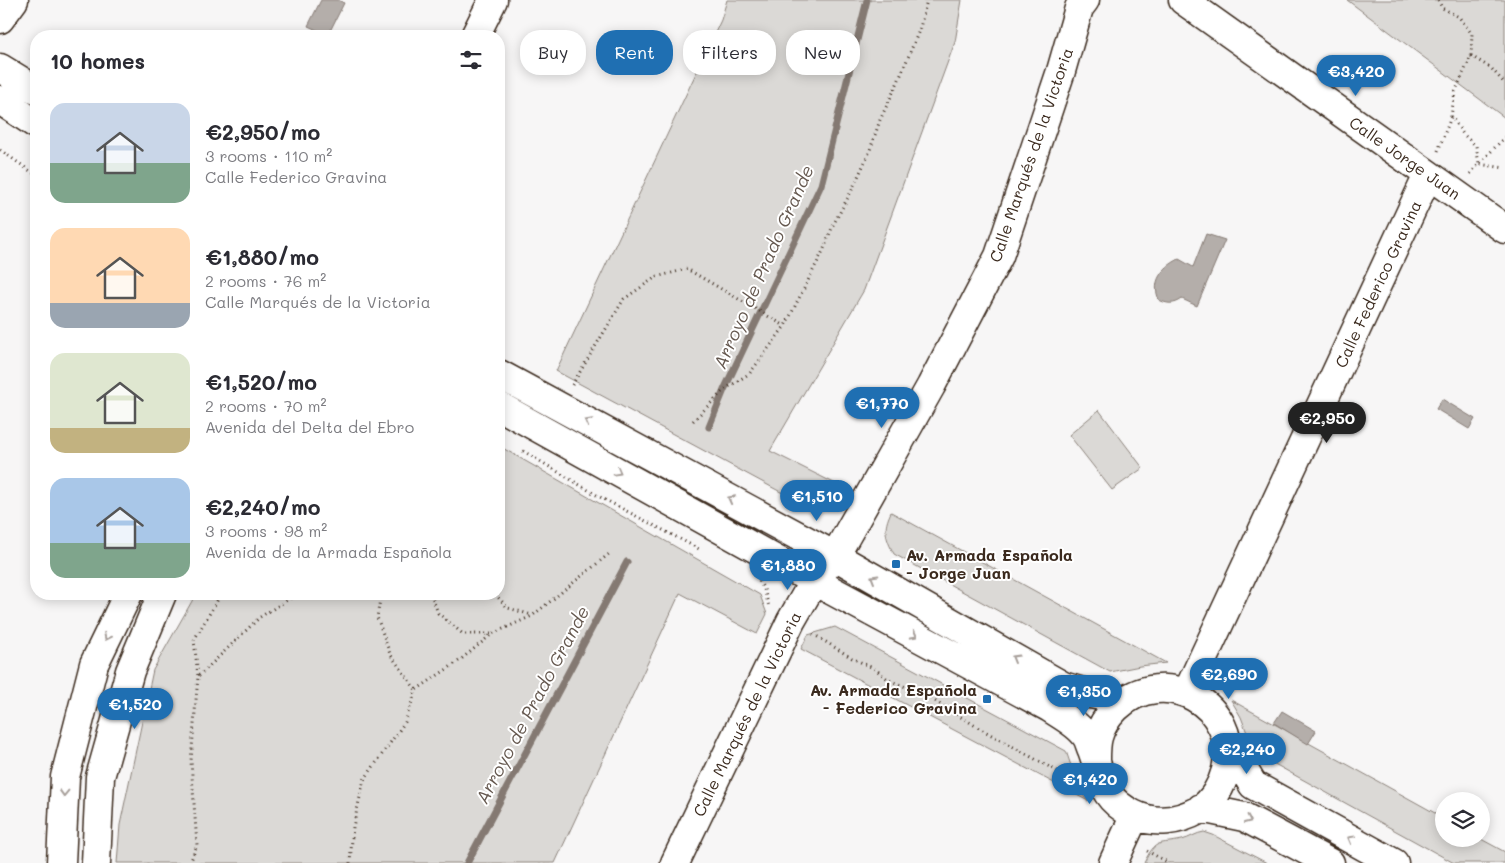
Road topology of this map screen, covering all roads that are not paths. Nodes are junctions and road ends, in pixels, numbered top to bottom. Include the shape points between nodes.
1 (14, 0) edge
2 (493, 0) edge
3 (1086, 0) edge
4 (1183, 0) edge
5 (0, 19) edge
6 (479, 30) edge
7 (0, 68) edge
8 (30, 86) edge
9 (0, 100) edge
10 (30, 120) edge
11 (1428, 175) junction
12 (1505, 228) edge
13 (505, 377) edge
14 (505, 409) edge
15 (835, 556) junction
16 (814, 581) junction
17 (125, 600) edge
18 (159, 600) edge
19 (1187, 693) junction
20 (1124, 700) junction
21 (1227, 742) junction
22 (1096, 760) junction
23 (1201, 808) junction
24 (1135, 815) junction
25 (61, 863) edge
26 (96, 863) edge
27 (676, 863) edge
28 (1112, 863) edge
29 (1330, 863) edge
30 (1394, 863) edge

1 - 5 street
2 - 6 street
3 - 15 street, Calle Marqués de la Victoria via 1079,8 999,256 931,386
4 - 11 street, Calle Jorge Juan
7 - 8 street
9 - 10 street
11 - 12 street, Calle Jorge Juan
11 - 19 street, Calle Federico Gravina
15 -> 13 street
14 -> 16 street
15 - 16 street, Calle Marqués de la Victoria
20 -> 15 street via 1063,686
16 -> 22 street via 1050,708 1087,736
16 - 27 street, Calle Marqués de la Victoria via 791,621
17 -> 25 street via 94,664 64,777
18 - 26 street via 130,670 100,777
19 - 20 street via 1166,688 1144,691
19 - 21 street via 1206,704 1220,722
20 - 22 street via 1108,716 1098,737
21 - 23 street via 1224,779 1215,795
30 -> 21 street via 1253,785
22 - 24 street via 1099,777 1108,793
23 - 24 street via 1169,821
23 -> 29 street via 1244,817
24 - 28 street

